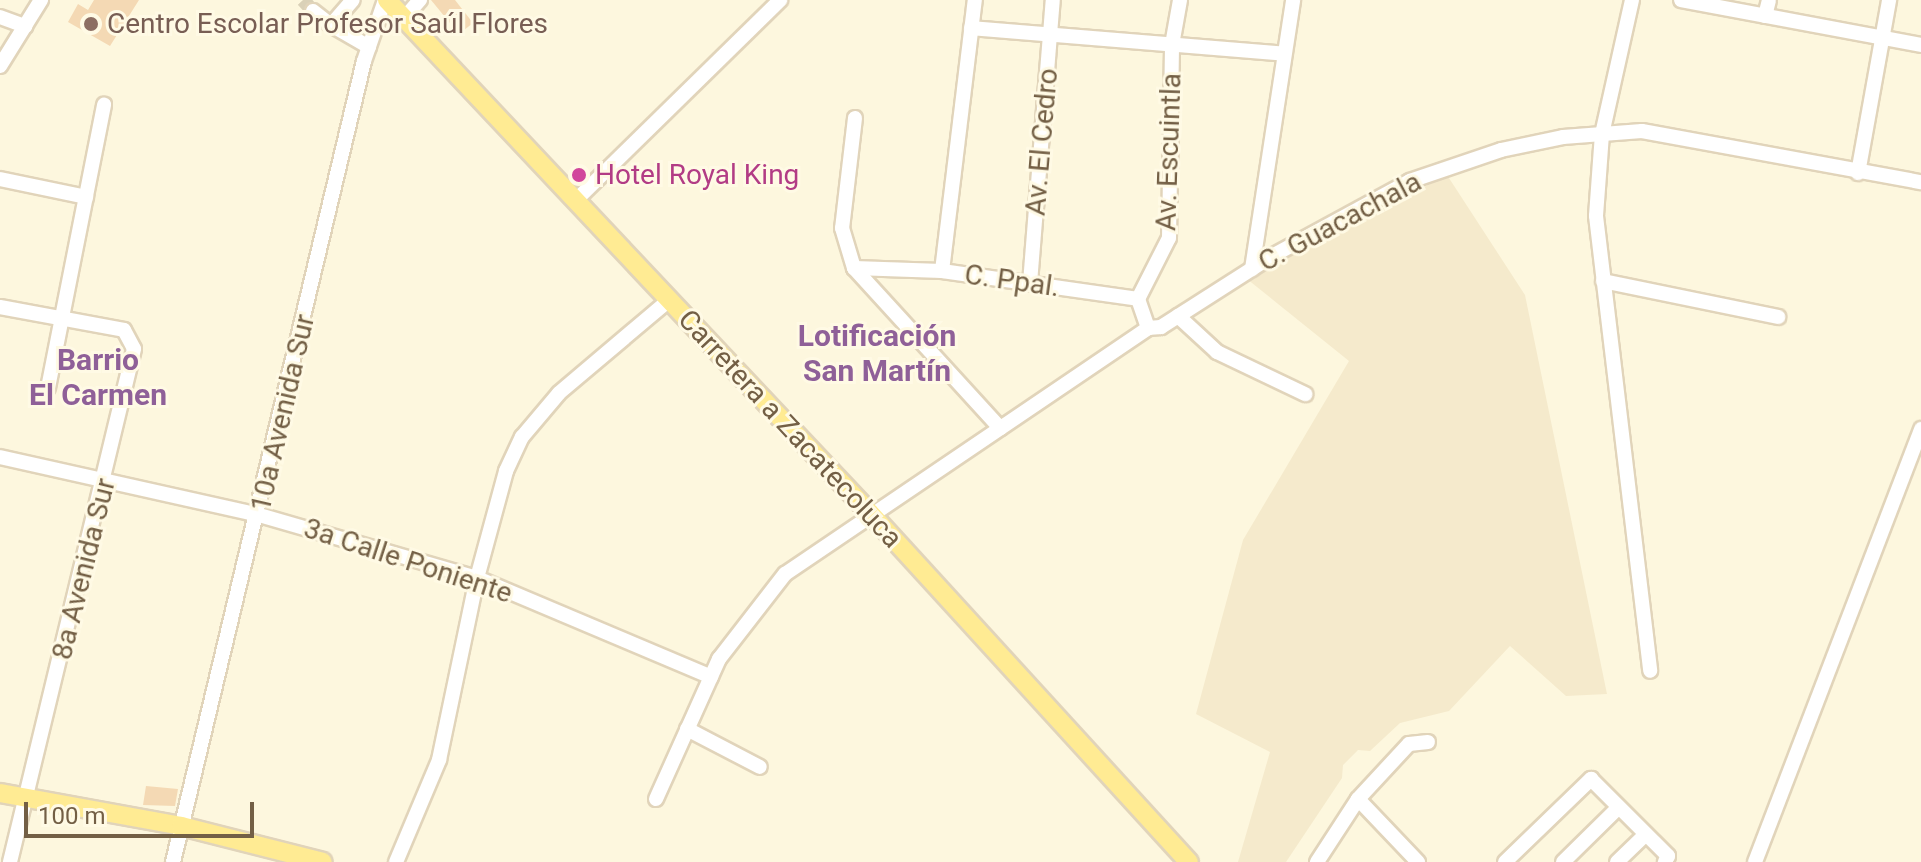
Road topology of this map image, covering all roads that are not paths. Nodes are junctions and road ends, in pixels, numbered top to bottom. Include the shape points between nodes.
1 (41, 0) edge
2 (353, 0) edge
3 (386, 0) edge
4 (420, 0) edge
5 (780, 0) edge
6 (975, 0) edge
7 (1053, 0) edge
8 (1180, 0) edge
9 (1293, 0) edge
10 (1632, 0) edge
11 (1681, 0) edge
12 (1769, 0) edge
13 (1889, 0) edge
14 (313, 11) tunnel mouth
15 (1765, 16) junction
16 (0, 17) edge
17 (405, 17) junction
18 (331, 25) junction
19 (25, 26) junction
20 (971, 28) junction
21 (1051, 35) junction
22 (1882, 38) junction
23 (1172, 45) junction
24 (1921, 45) edge
25 (369, 47) junction
26 (1284, 54) junction
27 (0, 66) edge
28 (104, 104) dead end
29 (855, 118) dead end
30 (1602, 134) junction
31 (1858, 173) junction
32 (0, 179) edge
33 (1921, 182) edge
34 (86, 197) junction
35 (576, 200) junction
36 (854, 268) junction
37 (1252, 269) junction
38 (942, 271) junction
39 (1603, 281) junction
40 (1030, 283) junction
41 (1138, 299) junction
42 (669, 300) junction
43 (0, 307) edge
44 (1178, 316) junction
45 (1778, 317) dead end
46 (62, 319) junction
47 (1148, 328) junction
48 (48, 388) dead end
49 (1305, 394) dead end
50 (1000, 428) junction
51 (1921, 429) edge
52 (0, 457) edge
53 (106, 481) junction
54 (870, 513) junction
55 (259, 515) junction
56 (477, 578) junction
57 (1650, 671) dead end
58 (711, 677) junction
59 (687, 729) junction
60 (1428, 742) dead end
61 (760, 767) dead end
62 (0, 793) edge
63 (29, 798) junction
64 (656, 799) dead end
65 (1358, 799) junction
66 (1618, 808) junction
67 (181, 826) junction
68 (1646, 834) junction
69 (10, 862) edge
70 (173, 862) edge
71 (323, 862) edge
72 (396, 862) edge
73 (1189, 862) edge
74 (1317, 862) edge
75 (1418, 862) edge
76 (1505, 862) edge
77 (1563, 862) edge
78 (1617, 862) edge
79 (1665, 862) edge
80 (1755, 862) edge

1 - 19 street
2 - 18 street
3 - 17 main road, Carretera a Zacatecoluca
3 - 25 street, 10a Avenida Sur
4 - 17 street
5 - 35 street
6 - 20 street
7 - 21 street, Av. El Cedro
8 - 23 street, Av. Escuintla
9 - 26 street
10 - 30 street
11 - 15 street
12 - 15 street
13 - 22 street
14 - 18 street
15 - 22 street
16 - 19 street
17 - 35 main road, Carretera a Zacatecoluca
18 - 25 street
19 - 27 street
20 - 21 street
20 - 38 street
21 - 23 street
21 - 40 street, Av. El Cedro
22 - 24 street
22 - 31 street
23 - 26 street
23 - 41 street, Av. Escuintla via 1169,238
25 - 55 street, 10a Avenida Sur
26 - 37 street
28 - 34 street
29 - 36 street via 842,228
30 - 31 street, C. Guacachala via 1642,131
30 - 37 street, C. Guacachala via 1501,150 1410,181
30 - 39 street via 1596,216
31 - 33 street, C. Guacachala
32 - 34 street
34 - 46 street
35 - 42 main road, Carretera a Zacatecoluca
36 - 38 street, C. Ppal.
36 - 50 street
37 - 44 street, C. Guacachala
38 - 40 street, C. Ppal.
39 - 45 street
39 - 57 street
40 - 41 street, C. Ppal.
41 - 47 street
42 - 54 main road, Carretera a Zacatecoluca
42 - 56 street via 538,413 506,471
43 - 46 street
44 - 47 street, C. Guacachala
44 - 49 street via 1217,352
46 - 48 street
46 - 53 street, 8a Avenida Sur via 124,330 131,340 133,363
47 - 50 street, C. Guacachala
50 - 54 street, C. Guacachala
51 - 80 street
52 - 53 street, 3a Calle Poniente
53 - 55 street, 3a Calle Poniente
53 - 63 street, 8a Avenida Sur
54 - 58 street, C. Guacachala via 785,574
54 - 73 main road, Carretera a Zacatecoluca
55 - 56 street, 3a Calle Poniente
55 - 67 street, 10a Avenida Sur
56 - 58 street, 3a Calle Poniente
56 - 72 street via 439,760
58 - 59 street, C. Guacachala
59 - 61 street
59 - 64 street, C. Guacachala
60 - 65 street via 1409,744
62 - 63 main road
63 - 67 main road
63 - 69 street, 8a Avenida Sur
65 - 74 street
65 - 75 street
66 - 68 street
66 - 76 street via 1591,779
66 - 77 street
67 - 70 street, 10a Avenida Sur
67 - 71 main road
68 - 78 street
68 - 79 street via 1668,856

